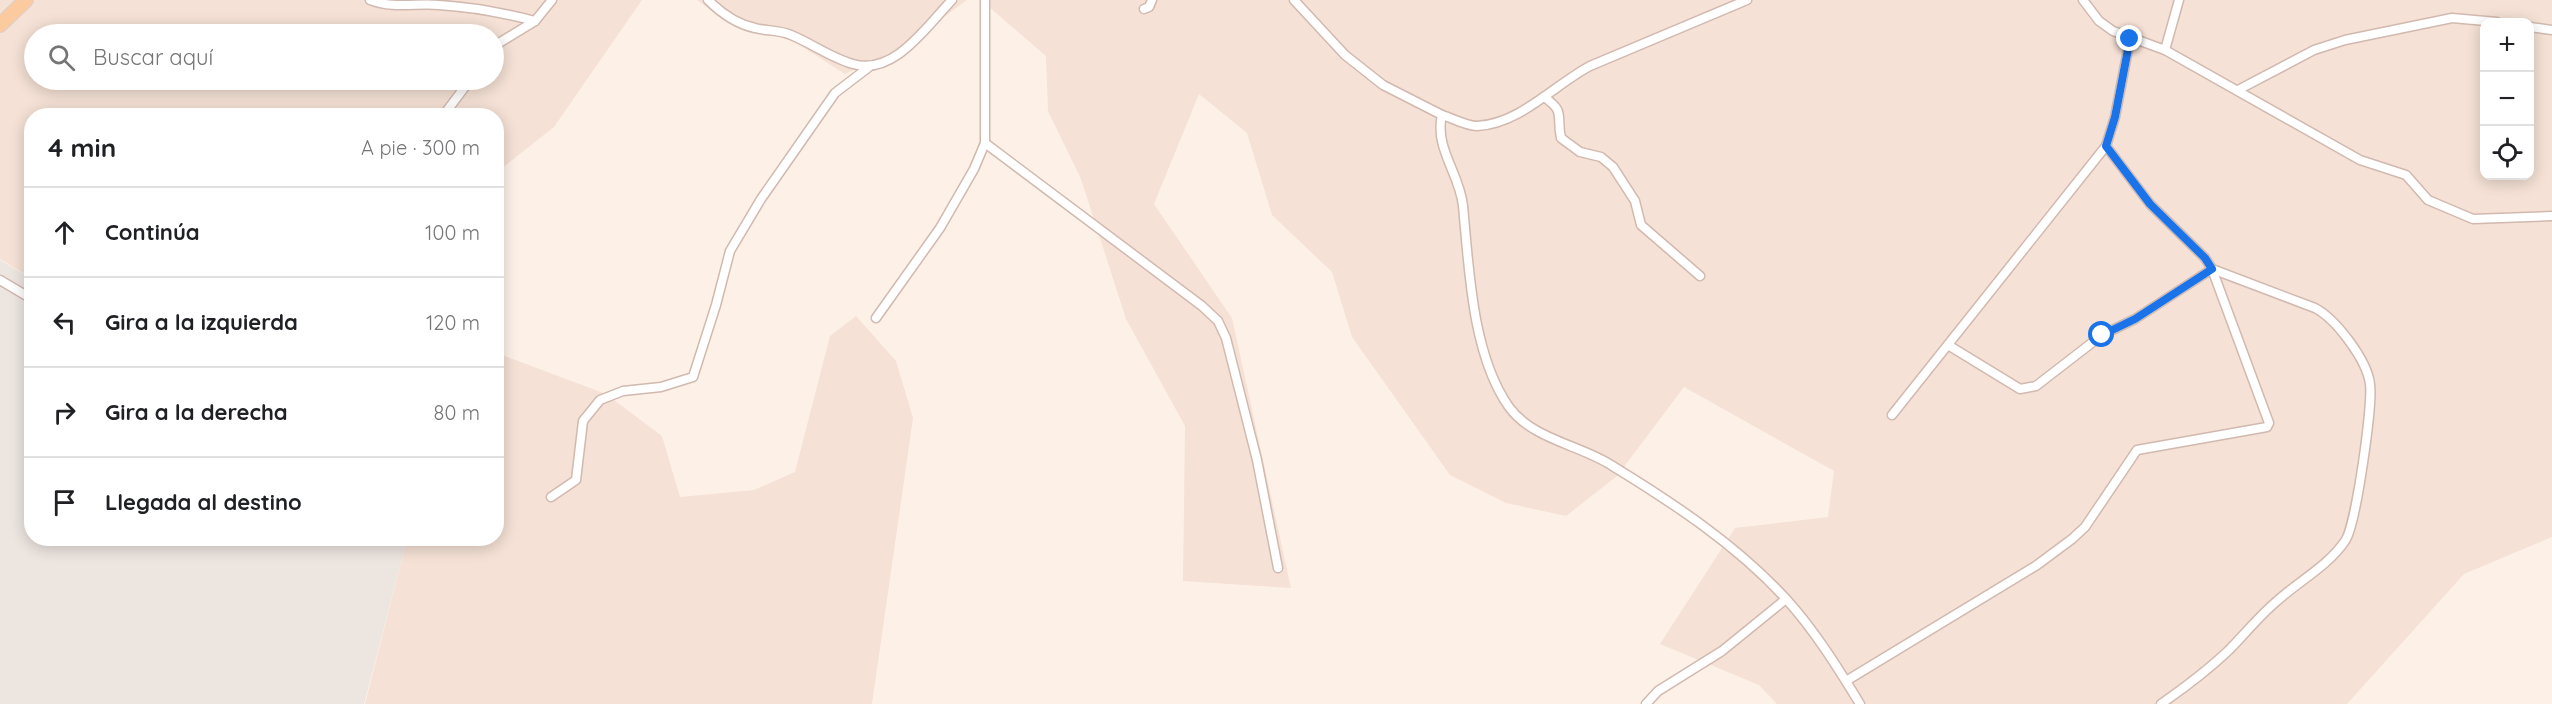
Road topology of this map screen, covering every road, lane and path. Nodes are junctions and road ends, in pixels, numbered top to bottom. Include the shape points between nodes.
1 (26, 0) edge
2 (370, 0) edge
3 (552, 0) edge
4 (708, 0) edge
5 (952, 0) edge
6 (985, 0) edge
7 (1152, 0) edge
8 (1294, 0) edge
9 (1747, 0) edge
10 (2083, 0) edge
11 (2179, 0) edge
12 (1144, 9) dead end
13 (2480, 20) edge
14 (536, 21) junction
15 (0, 25) edge
16 (2534, 28) edge
17 (2552, 30) edge
18 (2130, 39) junction
19 (504, 40) edge
20 (2165, 50) junction
21 (869, 67) junction
22 (462, 90) edge
23 (2238, 90) junction
24 (1544, 97) junction
25 (448, 108) edge
26 (1442, 115) junction
27 (985, 143) junction
28 (2106, 146) junction
29 (2552, 216) edge
30 (2212, 269) junction
31 (1700, 276) dead end
32 (0, 280) edge
33 (24, 294) edge
34 (876, 318) dead end
35 (1948, 345) junction
36 (1892, 415) dead end
37 (551, 497) dead end
38 (1278, 568) dead end
39 (1786, 599) junction
40 (1846, 681) junction
41 (1646, 704) edge
42 (1860, 704) edge
43 (2161, 704) edge

1 - 15 main road
2 - 14 street via 396,6 484,10
3 - 14 street
4 - 21 street via 732,19 753,28 791,35
5 - 21 street via 906,48
6 - 27 street
7 - 12 street
8 - 26 street via 1345,55 1383,85
9 - 24 street via 1590,66
10 - 18 street via 2099,21
11 - 20 street
13 - 23 street via 2452,18 2344,40 2314,50
14 - 19 street
16 - 17 street
18 - 20 street
18 - 28 street
20 - 23 street
21 - 37 street via 835,93 730,251 693,377 662,387 623,391 600,400 583,421 576,480
22 - 25 street
23 - 29 street via 2360,160 2406,175 2428,200 2473,219
24 - 26 street via 1500,121 1475,126
24 - 31 street via 1560,112 1561,138 1613,167 1635,201 1641,225
26 - 39 street via 1438,129 1463,203 1465,247 1477,316 1488,361 1510,409 1535,430 1599,457 1685,511
27 - 34 street via 940,228
27 - 38 street via 1218,321 1234,364
28 - 30 street via 2150,204
28 - 35 street
30 - 35 street via 2135,319 2102,335 2036,386 2020,389
30 - 40 street via 2269,423 2267,427 2137,450 2085,527 2072,539 2037,565
30 - 43 street via 2315,308 2341,329 2370,384 2363,465 2350,534 2345,542 2317,570 2254,620 2229,650
32 - 33 street
35 - 36 street
39 - 40 street
39 - 41 street via 1722,651 1658,691
40 - 42 street

